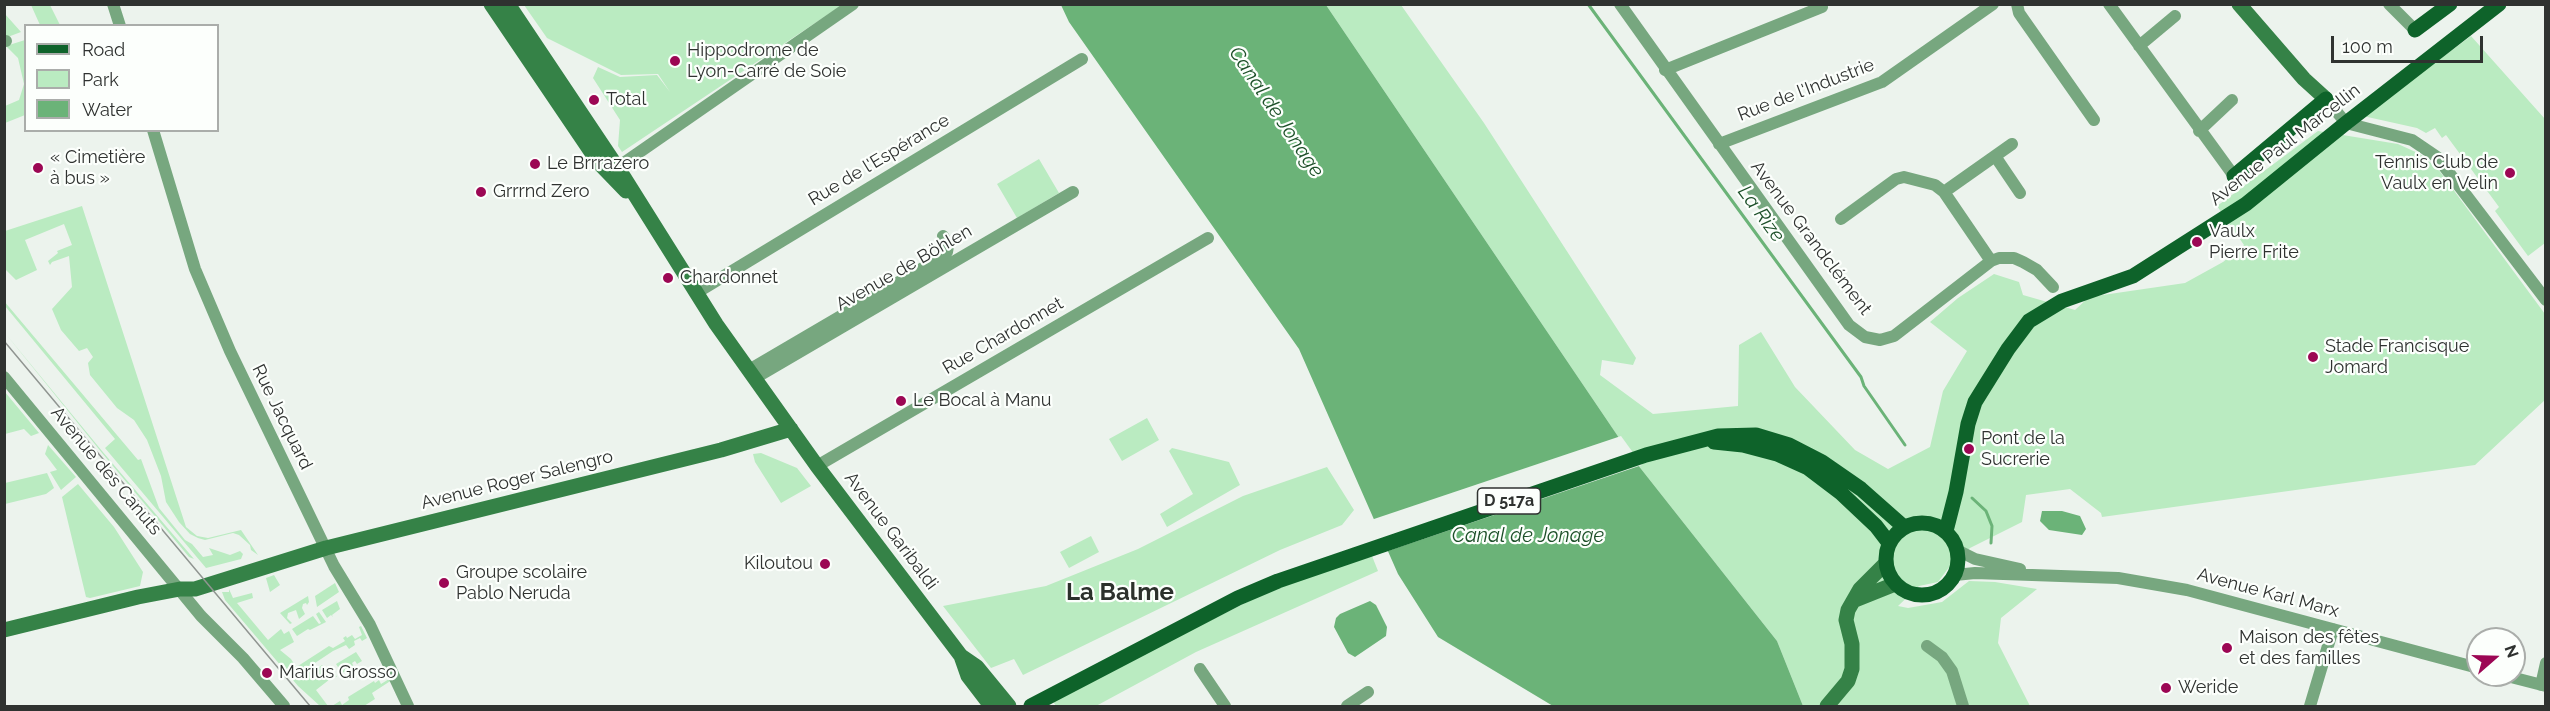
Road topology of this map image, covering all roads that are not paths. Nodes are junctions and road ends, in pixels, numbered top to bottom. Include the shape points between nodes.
1 (113, 4) edge
2 (491, 4) edge
3 (508, 4) edge
4 (853, 4) edge
5 (1993, 4) edge
6 (2017, 4) edge
7 (2109, 4) edge
8 (2239, 4) edge
9 (2252, 4) edge
10 (2389, 4) edge
11 (2450, 4) edge
12 (2499, 4) edge
13 (1625, 6) edge
14 (1822, 7) dead end
15 (2175, 16) dead end
16 (119, 24) edge
17 (2415, 30) joint
18 (2139, 46) junction
19 (1082, 59) dead end
20 (1665, 70) junction
21 (2326, 99) junction
22 (2232, 100) dead end
23 (2094, 120) dead end
24 (2346, 123) junction
25 (2199, 131) junction
26 (154, 132) edge
27 (583, 140) junction
28 (1719, 144) junction
29 (2012, 144) dead end
30 (1995, 156) junction
31 (614, 162) junction
32 (2234, 176) joint
33 (1073, 192) dead end
34 (1944, 192) junction
35 (2020, 194) dead end
36 (636, 198) junction
37 (1841, 219) dead end
38 (943, 236) dead end
39 (1208, 238) dead end
40 (1991, 261) junction
41 (2053, 287) dead end
42 (696, 293) junction
43 (2546, 300) edge
44 (752, 374) junction
45 (4, 377) edge
46 (791, 429) junction
47 (1706, 440) junction
48 (817, 466) junction
49 (1904, 527) junction
50 (1946, 531) junction
51 (1889, 543) junction
52 (326, 548) junction
53 (1957, 550) junction
54 (1885, 564) junction
55 (1955, 575) junction
56 (2044, 575) junction
57 (1895, 584) junction
58 (180, 589) junction
59 (1852, 602) junction
60 (2333, 629) junction
61 (4, 630) edge
62 (1927, 646) dead end
63 (961, 656) junction
64 (2546, 663) edge
65 (2466, 665) edge
66 (1200, 669) dead end
67 (2526, 681) edge
68 (2543, 686) edge
69 (1368, 692) dead end
70 (284, 706) edge
71 (408, 706) edge
72 (991, 706) edge
73 (1010, 706) edge
74 (1031, 706) edge
75 (1225, 706) edge
76 (1347, 706) edge
77 (1827, 706) edge
78 (1963, 706) edge
79 (2310, 706) edge

1 - 16 street
2 - 27 main road
3 - 31 main road
4 - 31 street
5 - 28 street, Rue de l'Industrie via 1881,82
6 - 23 street via 2019,14
7 - 18 street
8 - 21 main road
9 - 21 main road via 2311,73
10 - 17 street
11 - 17 main road
12 - 24 main road, Avenue Paul Marcellin
13 - 20 street, Avenue Grandclément
14 - 20 street
15 - 18 street
18 - 25 street
19 - 42 street, Rue de l'Espérance
20 - 28 street, Avenue Grandclément
21 - 24 street
21 - 32 main road, Avenue Paul Marcellin
22 - 25 street
24 - 43 street via 2412,140 2428,150 2451,174
24 - 50 main road, Avenue Paul Marcellin via 2246,204 2133,276 2062,301 2029,321 1975,402
25 - 32 street
26 - 52 street, Rue Jacquard via 195,269 230,351
27 - 31 main road via 604,160
27 - 36 main road via 598,162
28 - 40 street, Avenue Grandclément via 1849,325 1865,337 1880,340 1894,336
29 - 30 street
30 - 34 street
30 - 35 street
31 - 36 main road
33 - 44 street, Avenue de Böhlen
34 - 37 street via 1935,185 1904,177 1896,179
34 - 40 street
36 - 42 main road
38 - 44 street via 948,246 940,258
39 - 48 street, Rue Chardonnet
40 - 41 street via 2014,258 2037,270
42 - 44 main road
44 - 46 main road
45 - 58 street, Avenue des Canuts
46 - 48 main road, Avenue Garibaldi
46 - 52 main road, Avenue Roger Salengro
47 - 49 main road, D 517a via 1745,434 1789,445 1861,489
47 - 51 main road, D 517a via 1777,454 1808,468 1841,493
47 - 74 main road, D 517a via 1665,450 1353,554 1238,597
48 - 63 main road, Avenue Garibaldi
49 - 50 main road via 1928,523
49 - 51 main road
50 - 53 main road
51 - 54 main road
52 - 58 main road, Avenue Roger Salengro via 198,580
52 - 71 street, Rue Jacquard via 370,625
53 - 55 main road
53 - 56 street, Avenue Karl Marx via 1975,559
54 - 57 main road
54 - 59 main road
55 - 56 street, Avenue Karl Marx
55 - 57 main road via 1946,586 1928,595 1907,592
56 - 60 street, Avenue Karl Marx via 2118,578 2176,588
57 - 59 main road
58 - 61 main road, Avenue Roger Salengro
58 - 70 street, Avenue des Canuts
59 - 77 main road via 1846,620 1852,669 1840,694
60 - 65 street, Avenue Karl Marx
60 - 79 street
62 - 78 street via 1952,671
63 - 72 main road, Avenue Garibaldi via 968,675
63 - 73 main road, Avenue Garibaldi via 977,667
64 - 68 street
66 - 75 street
67 - 68 street
69 - 76 street

